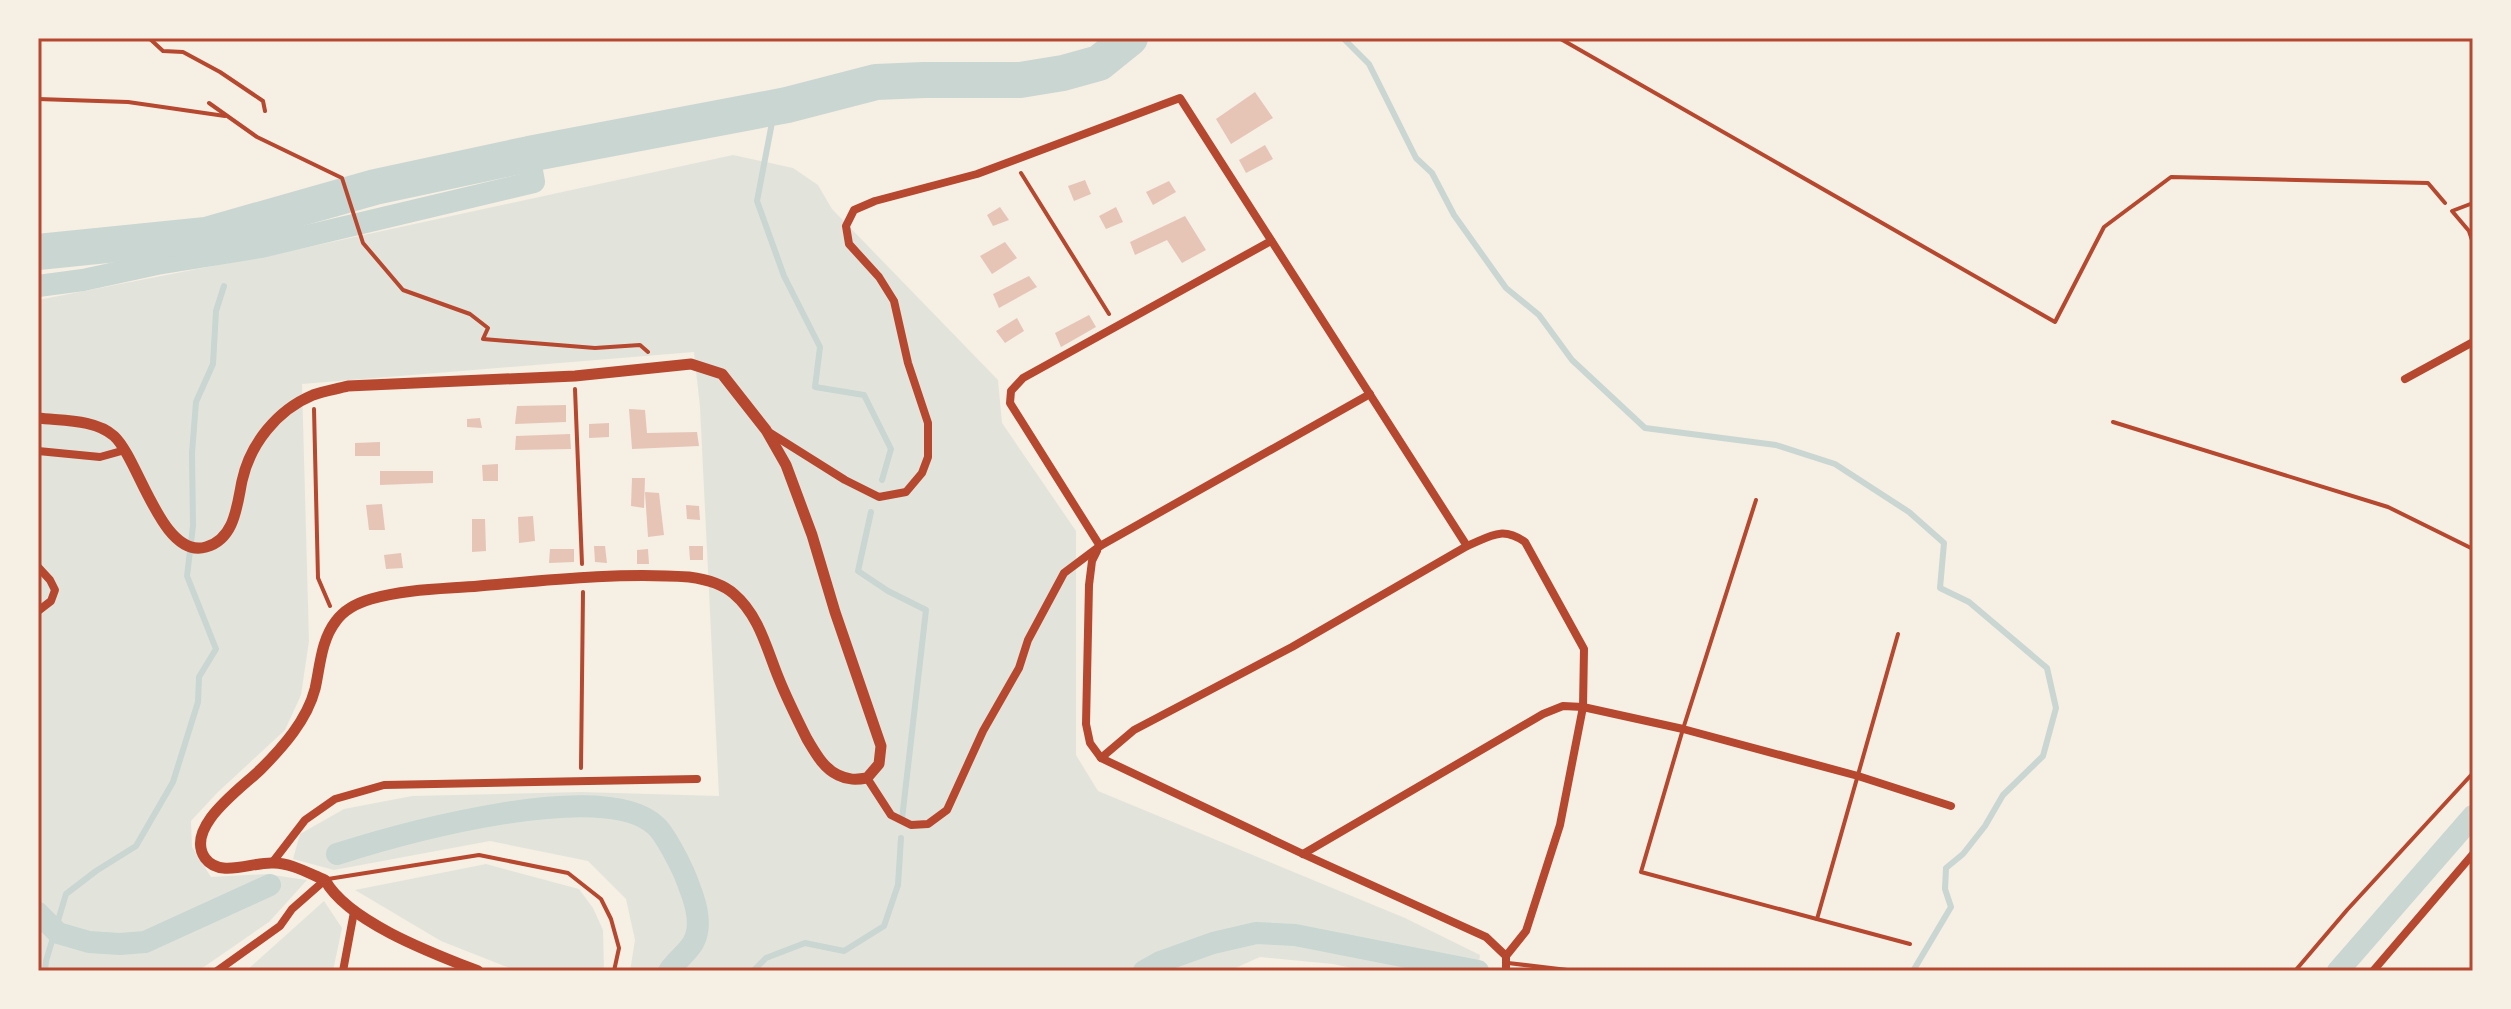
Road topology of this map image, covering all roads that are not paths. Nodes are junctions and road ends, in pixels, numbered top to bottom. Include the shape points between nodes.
1 (2473, 203) edge
2 (1271, 241) junction
3 (2473, 243) edge
4 (2473, 342) edge
5 (2405, 379) dead end
6 (1370, 394) junction
7 (38, 418) edge
8 (2113, 422) dead end
9 (766, 430) junction
10 (125, 450) junction
11 (38, 451) edge
12 (1756, 500) dead end
13 (1100, 546) junction
14 (1467, 546) junction
15 (2473, 549) edge
16 (38, 567) edge
17 (38, 611) edge
18 (1898, 634) dead end
19 (1583, 707) junction
20 (1683, 729) junction
21 (1101, 758) junction
22 (2473, 773) edge
23 (1858, 776) junction
24 (867, 778) junction
25 (697, 779) dead end
26 (1951, 806) dead end
27 (1303, 854) junction
28 (2473, 854) edge
29 (272, 863) junction
30 (325, 880) junction
31 (354, 912) junction
32 (1817, 919) junction
33 (1910, 944) dead end
34 (1506, 963) edge
35 (217, 971) edge
36 (343, 971) edge
37 (478, 971) edge
38 (614, 971) edge
39 (1576, 971) edge
40 (2295, 971) edge
41 (2373, 971) edge

1 - 3 lane via 2452,211
2 - 6 street
2 - 9 street via 1180,98 977,174 875,201 854,210 846,226 849,244 894,301 928,423 928,457 922,473 906,492 879,497
2 - 13 street via 1023,378 1011,391 1010,403
4 - 5 street
6 - 13 street
6 - 14 street
7 - 10 street via 98,426
8 - 15 lane via 2388,507
9 - 10 street via 722,374 691,364 575,376 348,386 313,395 287,410 261,438 249,456 225,536 197,549 166,527
9 - 24 street via 786,465 812,535 881,746 879,764
10 - 11 street via 100,457
12 - 20 lane
13 - 21 street via 1089,585 1086,724 1090,743
13 - 24 street via 1064,573 947,810 928,824 911,825 891,815
14 - 19 street via 1496,533 1512,533 1525,542 1584,649
14 - 21 street via 1134,730
16 - 17 street via 55,590
18 - 23 lane
19 - 20 street
19 - 27 street via 1563,706 1543,714
19 - 34 street via 1560,825 1526,931
20 - 23 street
20 - 32 lane via 1641,872
21 - 27 street
22 - 40 lane
23 - 26 street
23 - 32 lane
24 - 29 street via 852,780 825,767 792,710 751,615 734,593 711,582 692,577 583,577 372,598 352,606 328,632 314,693 285,744 201,832 205,857 213,865
25 - 29 street via 384,785 335,799 305,820
27 - 34 street via 1468,927 1486,937
28 - 41 street
29 - 30 street
30 - 31 street
30 - 35 street via 280,926
30 - 38 lane via 479,855 568,873 601,899 611,919 619,948
31 - 36 street
31 - 37 street
32 - 33 lane
34 - 39 lane

